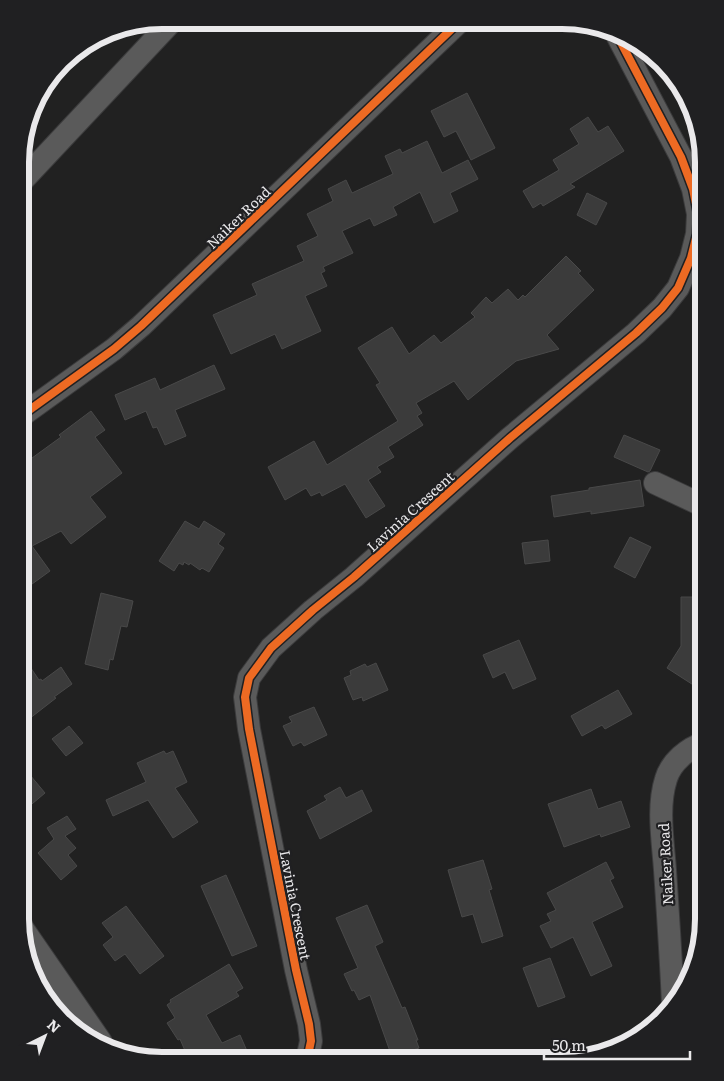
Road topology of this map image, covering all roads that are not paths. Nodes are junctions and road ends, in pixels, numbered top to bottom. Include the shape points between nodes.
1 (165, 29) edge
2 (452, 29) edge
3 (621, 43) edge
4 (29, 173) edge
5 (695, 199) edge
6 (695, 241) edge
7 (29, 410) edge
8 (656, 483) dead end
9 (695, 502) edge
10 (695, 748) edge
11 (30, 940) edge
12 (672, 994) edge
13 (96, 1034) edge
14 (309, 1052) edge

1 - 4 street
2 - 7 street, Naiker Road via 149,320
3 - 5 street, Lavinia Crescent via 682,157
6 - 14 street, Lavinia Crescent via 678,288 662,308 286,633 249,678 245,697 248,729 309,1024
8 - 9 street
10 - 12 street, Naiker Road via 673,764 666,777 662,798
11 - 13 street

